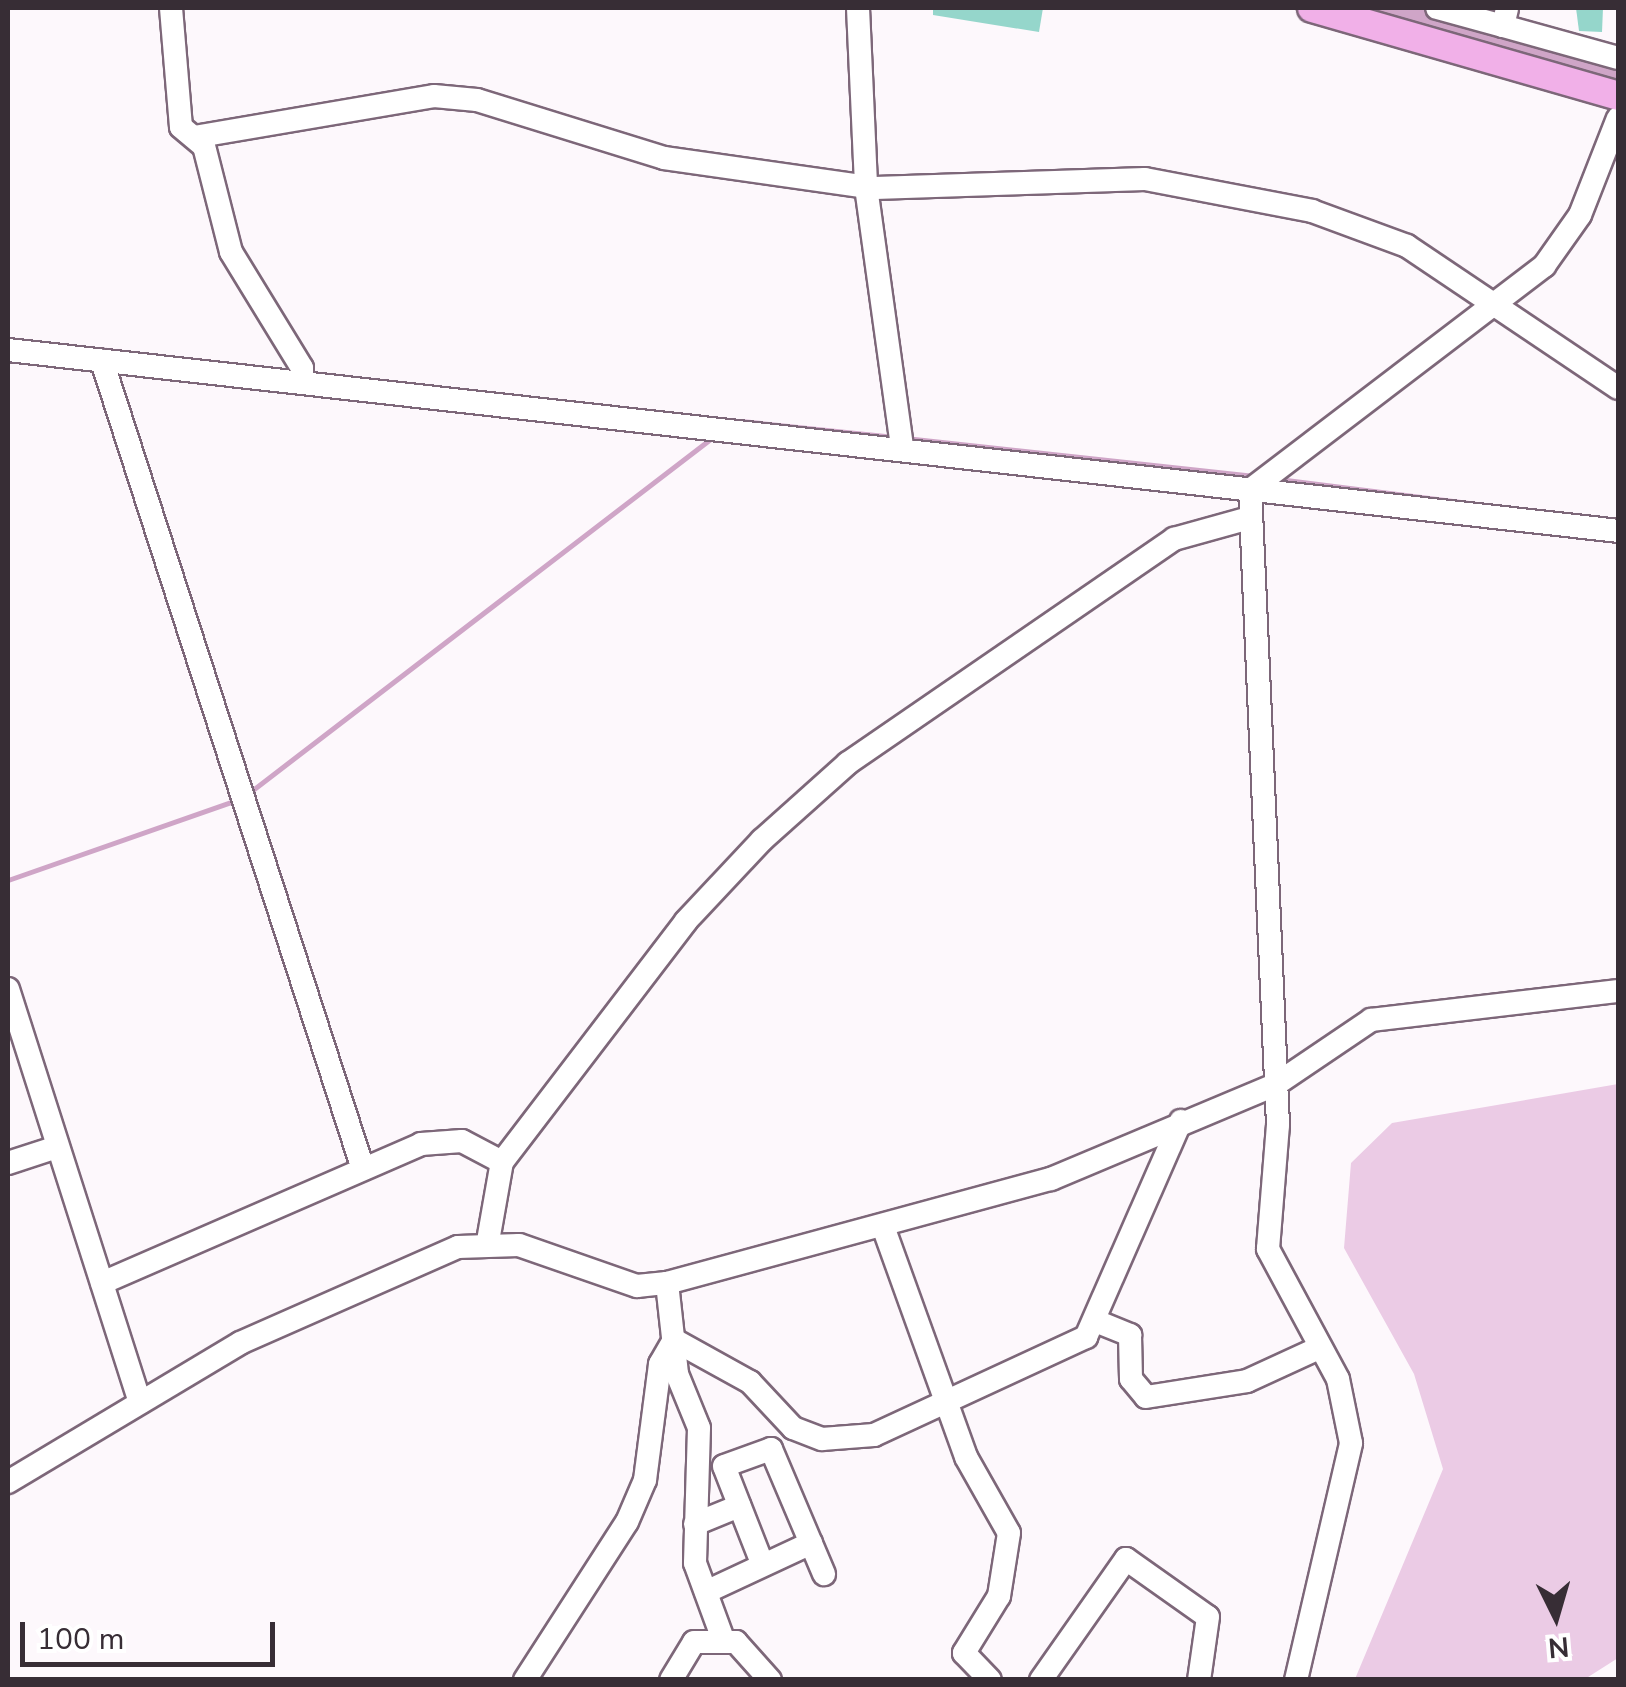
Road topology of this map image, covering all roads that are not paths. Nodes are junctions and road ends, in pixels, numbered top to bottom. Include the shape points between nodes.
1 (171, 8) edge
2 (858, 8) edge
3 (1312, 8) edge
4 (1437, 8) edge
5 (1505, 16) edge
6 (1618, 58) edge
7 (1618, 96) edge
8 (1618, 118) edge
9 (194, 137) junction
10 (866, 187) junction
11 (1488, 308) junction
12 (8, 350) edge
13 (102, 361) junction
14 (302, 376) junction
15 (1618, 388) edge
16 (902, 441) junction
17 (1262, 480) junction
18 (1249, 518) junction
19 (1618, 531) edge
20 (8, 990) edge
21 (1618, 992) edge
22 (1274, 1086) junction
23 (1181, 1122) junction
24 (56, 1147) junction
25 (502, 1162) junction
26 (8, 1163) edge
27 (363, 1169) junction
28 (884, 1230) junction
29 (488, 1241) junction
30 (102, 1283) junction
31 (667, 1283) junction
32 (1098, 1322) junction
33 (674, 1340) junction
34 (1319, 1348) junction
35 (140, 1402) junction
36 (948, 1402) junction
37 (8, 1482) edge
38 (739, 1506) junction
39 (695, 1524) junction
40 (811, 1543) junction
41 (762, 1563) junction
42 (824, 1574) dead end
43 (706, 1592) junction
44 (724, 1642) junction
45 (972, 1675) edge
46 (526, 1680) edge
47 (670, 1680) edge
48 (770, 1680) edge
49 (1041, 1680) edge
50 (1199, 1680) edge
51 (1296, 1680) edge

1 - 9 street via 180,127
2 - 10 street
3 - 7 main road
4 - 5 street
5 - 6 street
8 - 11 street via 1564,243
9 - 10 street via 434,96 477,100 664,158
9 - 14 street via 204,146 231,252
10 - 11 street via 1097,176 1312,211 1407,246
10 - 16 street
11 - 15 street
11 - 17 street
12 - 13 street
13 - 14 street
13 - 27 street
14 - 16 street
16 - 17 street
17 - 18 street
17 - 19 street
18 - 22 street
18 - 25 street via 1174,539 848,762 686,922
20 - 24 street
21 - 22 street via 1370,1020
22 - 23 street
22 - 34 street via 1268,1249
23 - 28 street via 1051,1179
23 - 32 street
24 - 26 street
24 - 30 street
25 - 27 street via 444,1138
25 - 29 street
27 - 30 street
28 - 31 street
28 - 36 street via 904,1304
29 - 31 street via 636,1286
29 - 35 street via 362,1283
30 - 35 street
31 - 33 street
32 - 34 street via 1130,1335 1131,1380 1146,1397 1247,1381
32 - 36 street via 1086,1337
33 - 36 street via 750,1382 794,1428 822,1439 874,1436
33 - 39 street via 681,1392 699,1428
33 - 46 street via 660,1364 644,1480 627,1522
34 - 51 street via 1338,1379 1351,1443
35 - 37 street
36 - 45 street via 1009,1533 999,1596 964,1653
38 - 39 street
38 - 40 street via 724,1466 771,1449
38 - 41 street
39 - 43 street
40 - 41 street
40 - 42 street
41 - 43 street
43 - 44 street
44 - 47 street via 694,1642
44 - 48 street via 736,1642
49 - 50 street via 1126,1559 1208,1617

